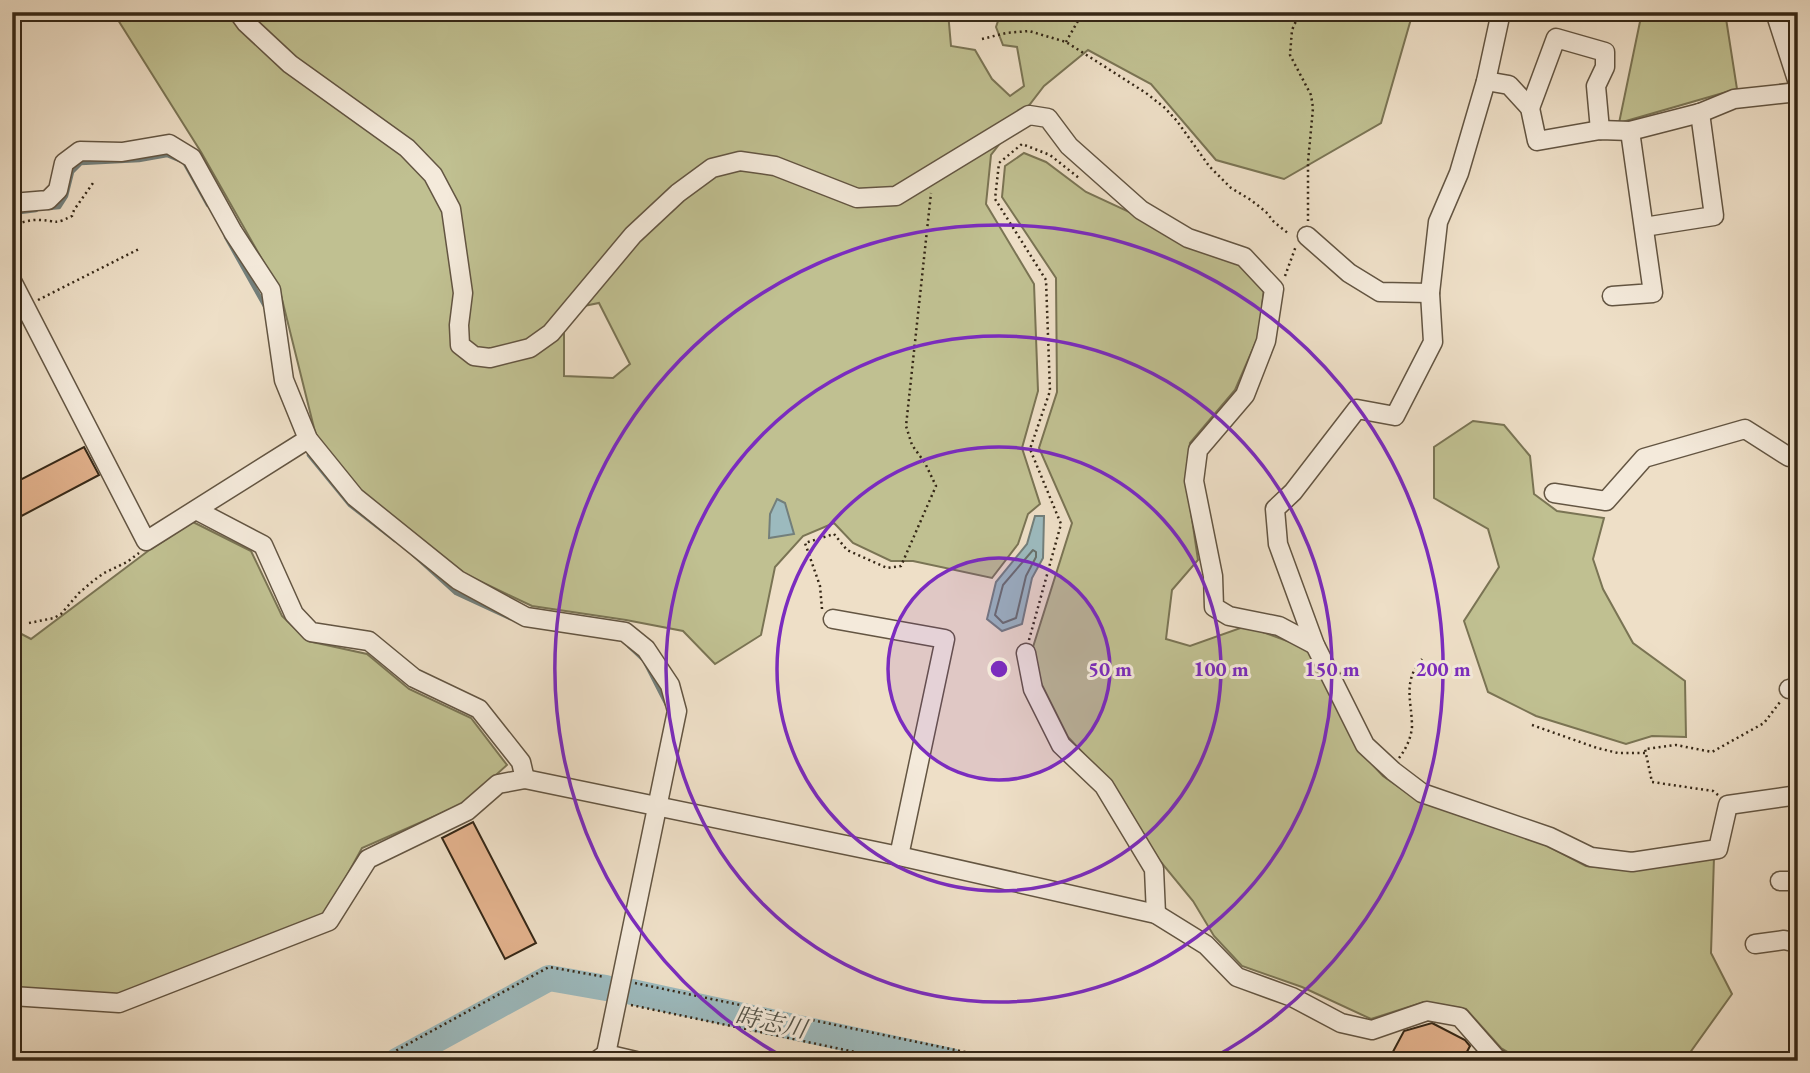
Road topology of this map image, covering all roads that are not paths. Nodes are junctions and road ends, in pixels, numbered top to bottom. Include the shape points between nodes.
1 (238, 12) edge
2 (1501, 12) edge
3 (1775, 12) edge
4 (1486, 81) junction
5 (1798, 83) edge
6 (1798, 92) edge
7 (1530, 107) junction
8 (1700, 113) junction
9 (1600, 130) junction
10 (1630, 131) junction
11 (12, 203) edge
12 (1644, 227) junction
13 (1298, 235) road end
14 (12, 281) edge
15 (1430, 293) junction
16 (1612, 296) dead end
17 (308, 439) junction
18 (1798, 457) edge
19 (1554, 494) dead end
20 (195, 510) junction
21 (833, 619) road end
22 (1315, 645) junction
23 (1026, 653) road end
24 (525, 779) junction
25 (1798, 795) edge
26 (658, 807) junction
27 (900, 856) junction
28 (1156, 914) junction
29 (1798, 943) edge
30 (1755, 944) dead end
31 (12, 996) edge
32 (601, 1057) edge
33 (1497, 1060) edge
34 (636, 1061) edge

1 - 22 street via 290,64 407,148 433,175 451,209 463,293 460,345 474,356 490,358 530,348 551,333 633,234 712,168 740,161 775,166 857,198 896,196 1029,115 1048,118 1069,146 1141,210 1188,239 1244,257 1274,289 1266,341 1245,395 1198,450 1194,481 1213,576 1214,607 1279,626
2 - 4 street
3 - 5 street
4 - 7 street via 1509,85
4 - 15 street via 1459,173 1438,222
6 - 8 street via 1734,99
7 - 9 street via 1537,141
7 - 9 street via 1556,38 1605,52 1605,67 1596,86
8 - 10 street
8 - 12 street via 1714,216
9 - 10 street
10 - 12 street
11 - 17 street via 48,200 58,190 64,163 80,151 122,152 169,144 192,158 271,290 284,380
12 - 16 street via 1653,293
13 - 15 street via 1380,292
14 - 20 street via 146,541
15 - 22 street via 1433,342 1395,416 1357,409 1275,509 1278,544
17 - 20 street
17 - 26 street via 355,497 458,580 526,617 625,632 646,649 670,685 677,710
18 - 19 street via 1789,457 1745,429 1644,458 1606,501
20 - 24 street via 262,545 294,614 312,632 369,641 414,678 479,709 521,762
21 - 27 street via 945,639
22 - 25 street via 1365,746 1422,793 1550,836 1591,857 1632,862 1718,849 1728,805
23 - 28 street via 1033,689 1061,745 1104,786 1154,869
24 - 26 street
24 - 31 street via 498,784 467,811 369,859 329,921 119,1003
26 - 27 street
26 - 32 street
27 - 28 street
28 - 33 street via 1206,945 1237,977 1292,997 1341,1023 1372,1030 1427,1011 1460,1017
29 - 30 street
32 - 34 street

